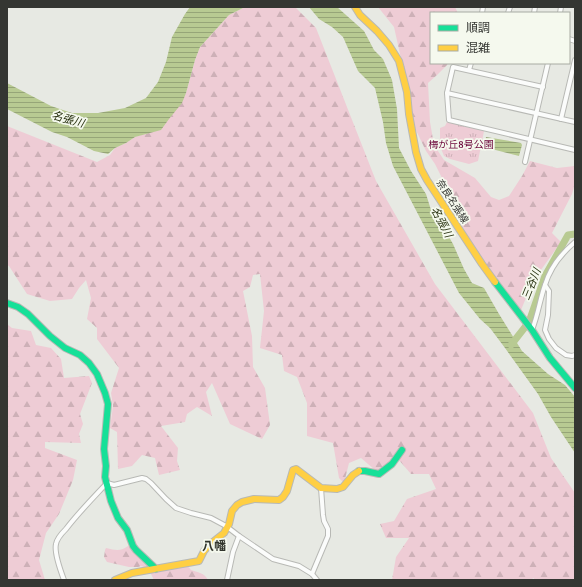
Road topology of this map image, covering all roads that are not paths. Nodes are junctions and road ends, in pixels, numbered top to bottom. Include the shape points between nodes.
1 (355, 7) edge
2 (575, 60) edge
3 (471, 64) edge
4 (548, 64) edge
5 (469, 70) junction
6 (543, 88) junction
7 (447, 93) junction
8 (536, 113) junction
9 (561, 119) junction
10 (575, 122) edge
11 (530, 139) junction
12 (575, 150) edge
13 (525, 162) dead end
14 (575, 242) edge
15 (545, 284) junction
16 (7, 304) edge
17 (530, 329) junction
18 (575, 355) edge
19 (575, 388) edge
20 (402, 450) dead end
21 (107, 483) junction
22 (321, 488) junction
23 (226, 526) junction
24 (239, 536) junction
25 (156, 569) junction
26 (312, 574) junction
27 (64, 580) edge
28 (115, 580) edge
29 (227, 580) edge
30 (317, 580) edge

1 - 17 street, 奈良名張線 via 390,45 399,61 421,169 476,256
2 - 9 street
3 - 5 street
4 - 6 street
5 - 6 street
5 - 7 street via 453,67
6 - 8 street
7 - 8 street
7 - 11 street via 449,120
8 - 9 street
8 - 11 street
9 - 10 street
11 - 12 street
11 - 13 street
14 - 15 street via 557,261
15 - 17 street via 535,322
15 - 18 street via 549,291 545,330 556,348 566,355
16 - 21 street via 18,307 28,314 65,348 80,355 98,374 108,404 104,436
17 - 19 street, 奈良名張線
20 - 22 street via 397,460 379,474 360,471 343,487
21 - 23 street via 114,485 146,479 176,508 210,518
21 - 25 street via 118,518 127,530 133,546
21 - 27 street via 77,515 56,544
22 - 23 street via 296,469 293,470 284,497 279,500 241,502 233,509
22 - 26 street via 328,536
23 - 24 street
23 - 25 street via 225,531 211,542 198,561
24 - 26 street via 274,559 299,566
24 - 29 street
25 - 28 street via 132,573
26 - 30 street

